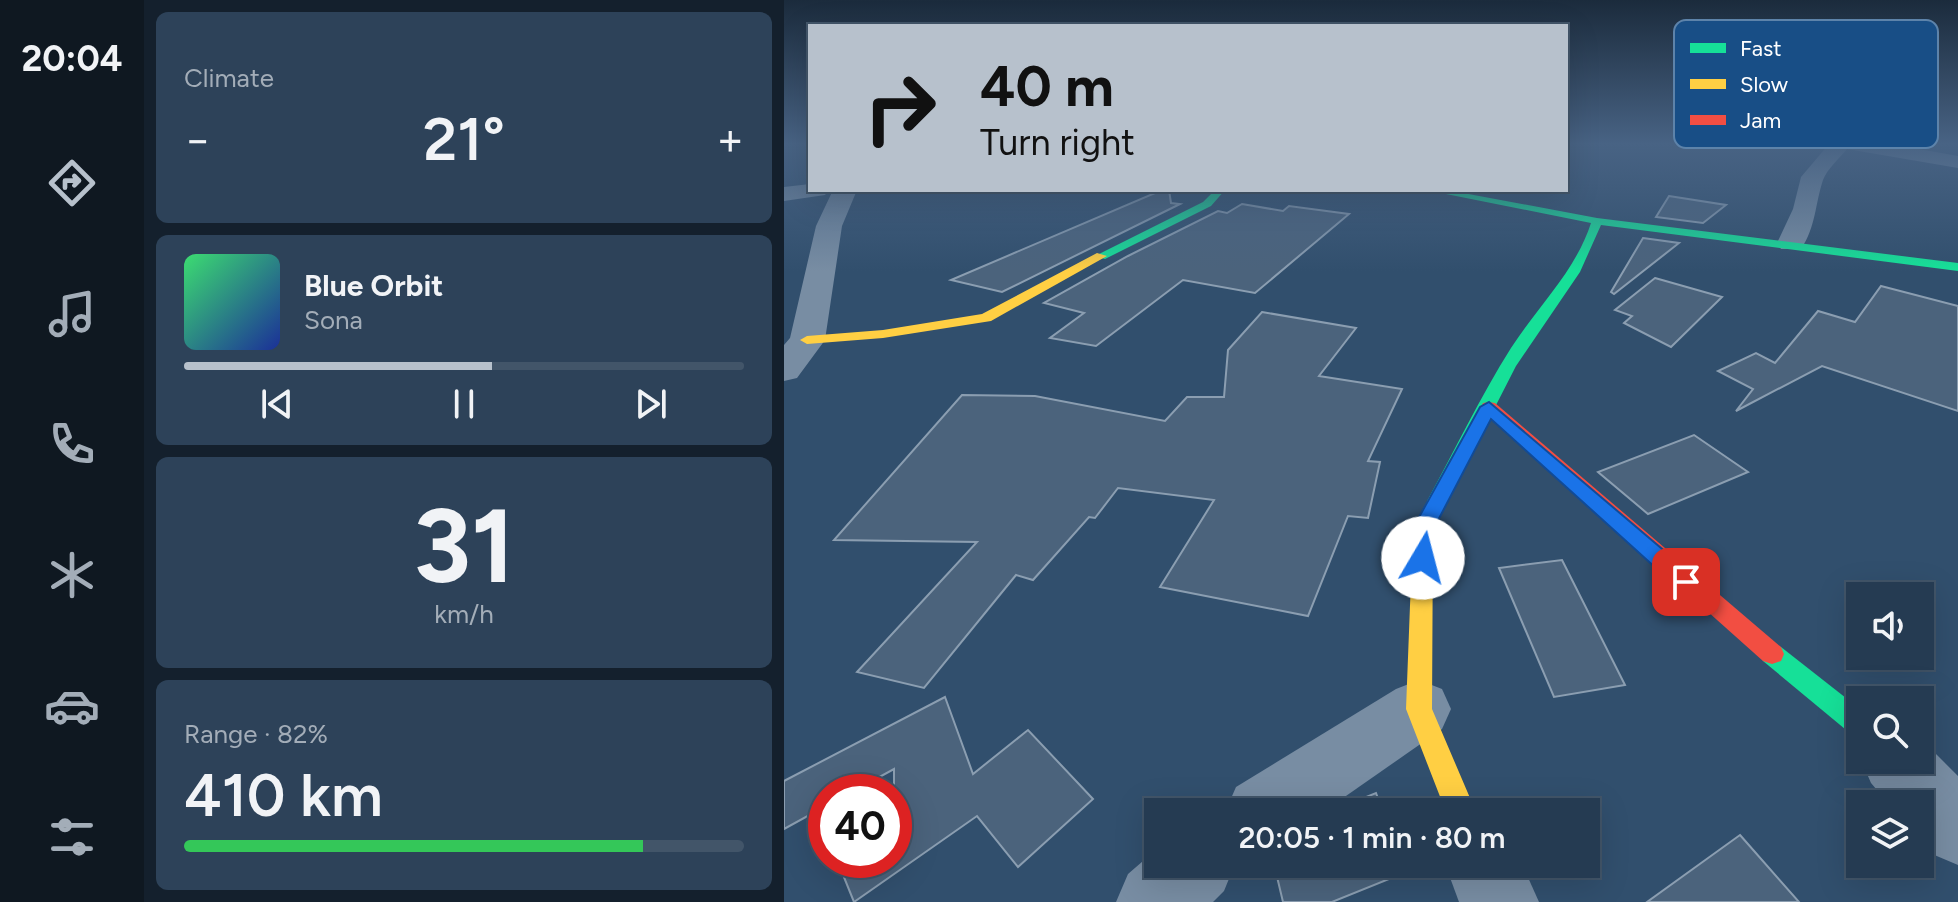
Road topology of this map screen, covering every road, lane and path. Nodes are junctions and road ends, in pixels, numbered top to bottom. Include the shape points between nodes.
1 (1810, 186) edge
2 (808, 191) edge
3 (844, 192) edge
4 (1218, 192) edge
5 (1442, 192) edge
6 (784, 194) edge
7 (1597, 221) junction
8 (1791, 243) junction
9 (1958, 267) edge
10 (817, 292) junction
11 (784, 302) edge
12 (807, 340) junction
13 (784, 370) edge
14 (1489, 407) junction
15 (1419, 709) junction
16 (1846, 714) edge
17 (1908, 774) edge
18 (1282, 798) edge
19 (1455, 798) edge
20 (1958, 828) edge
21 (1182, 878) edge
22 (1489, 878) edge
23 (1156, 902) edge
24 (1499, 902) edge

1 - 8 street
2 - 6 street
3 - 10 street via 829,226
4 - 12 street via 1207,204 986,318
5 - 7 street
7 - 8 street
7 - 14 street via 1575,273 1520,346
8 - 9 street
10 - 11 street
10 - 12 street
12 - 13 street
14 - 15 street via 1423,528
14 - 16 street via 1730,621
15 - 18 street
15 - 19 street
17 - 20 street
21 - 23 street
22 - 24 street

